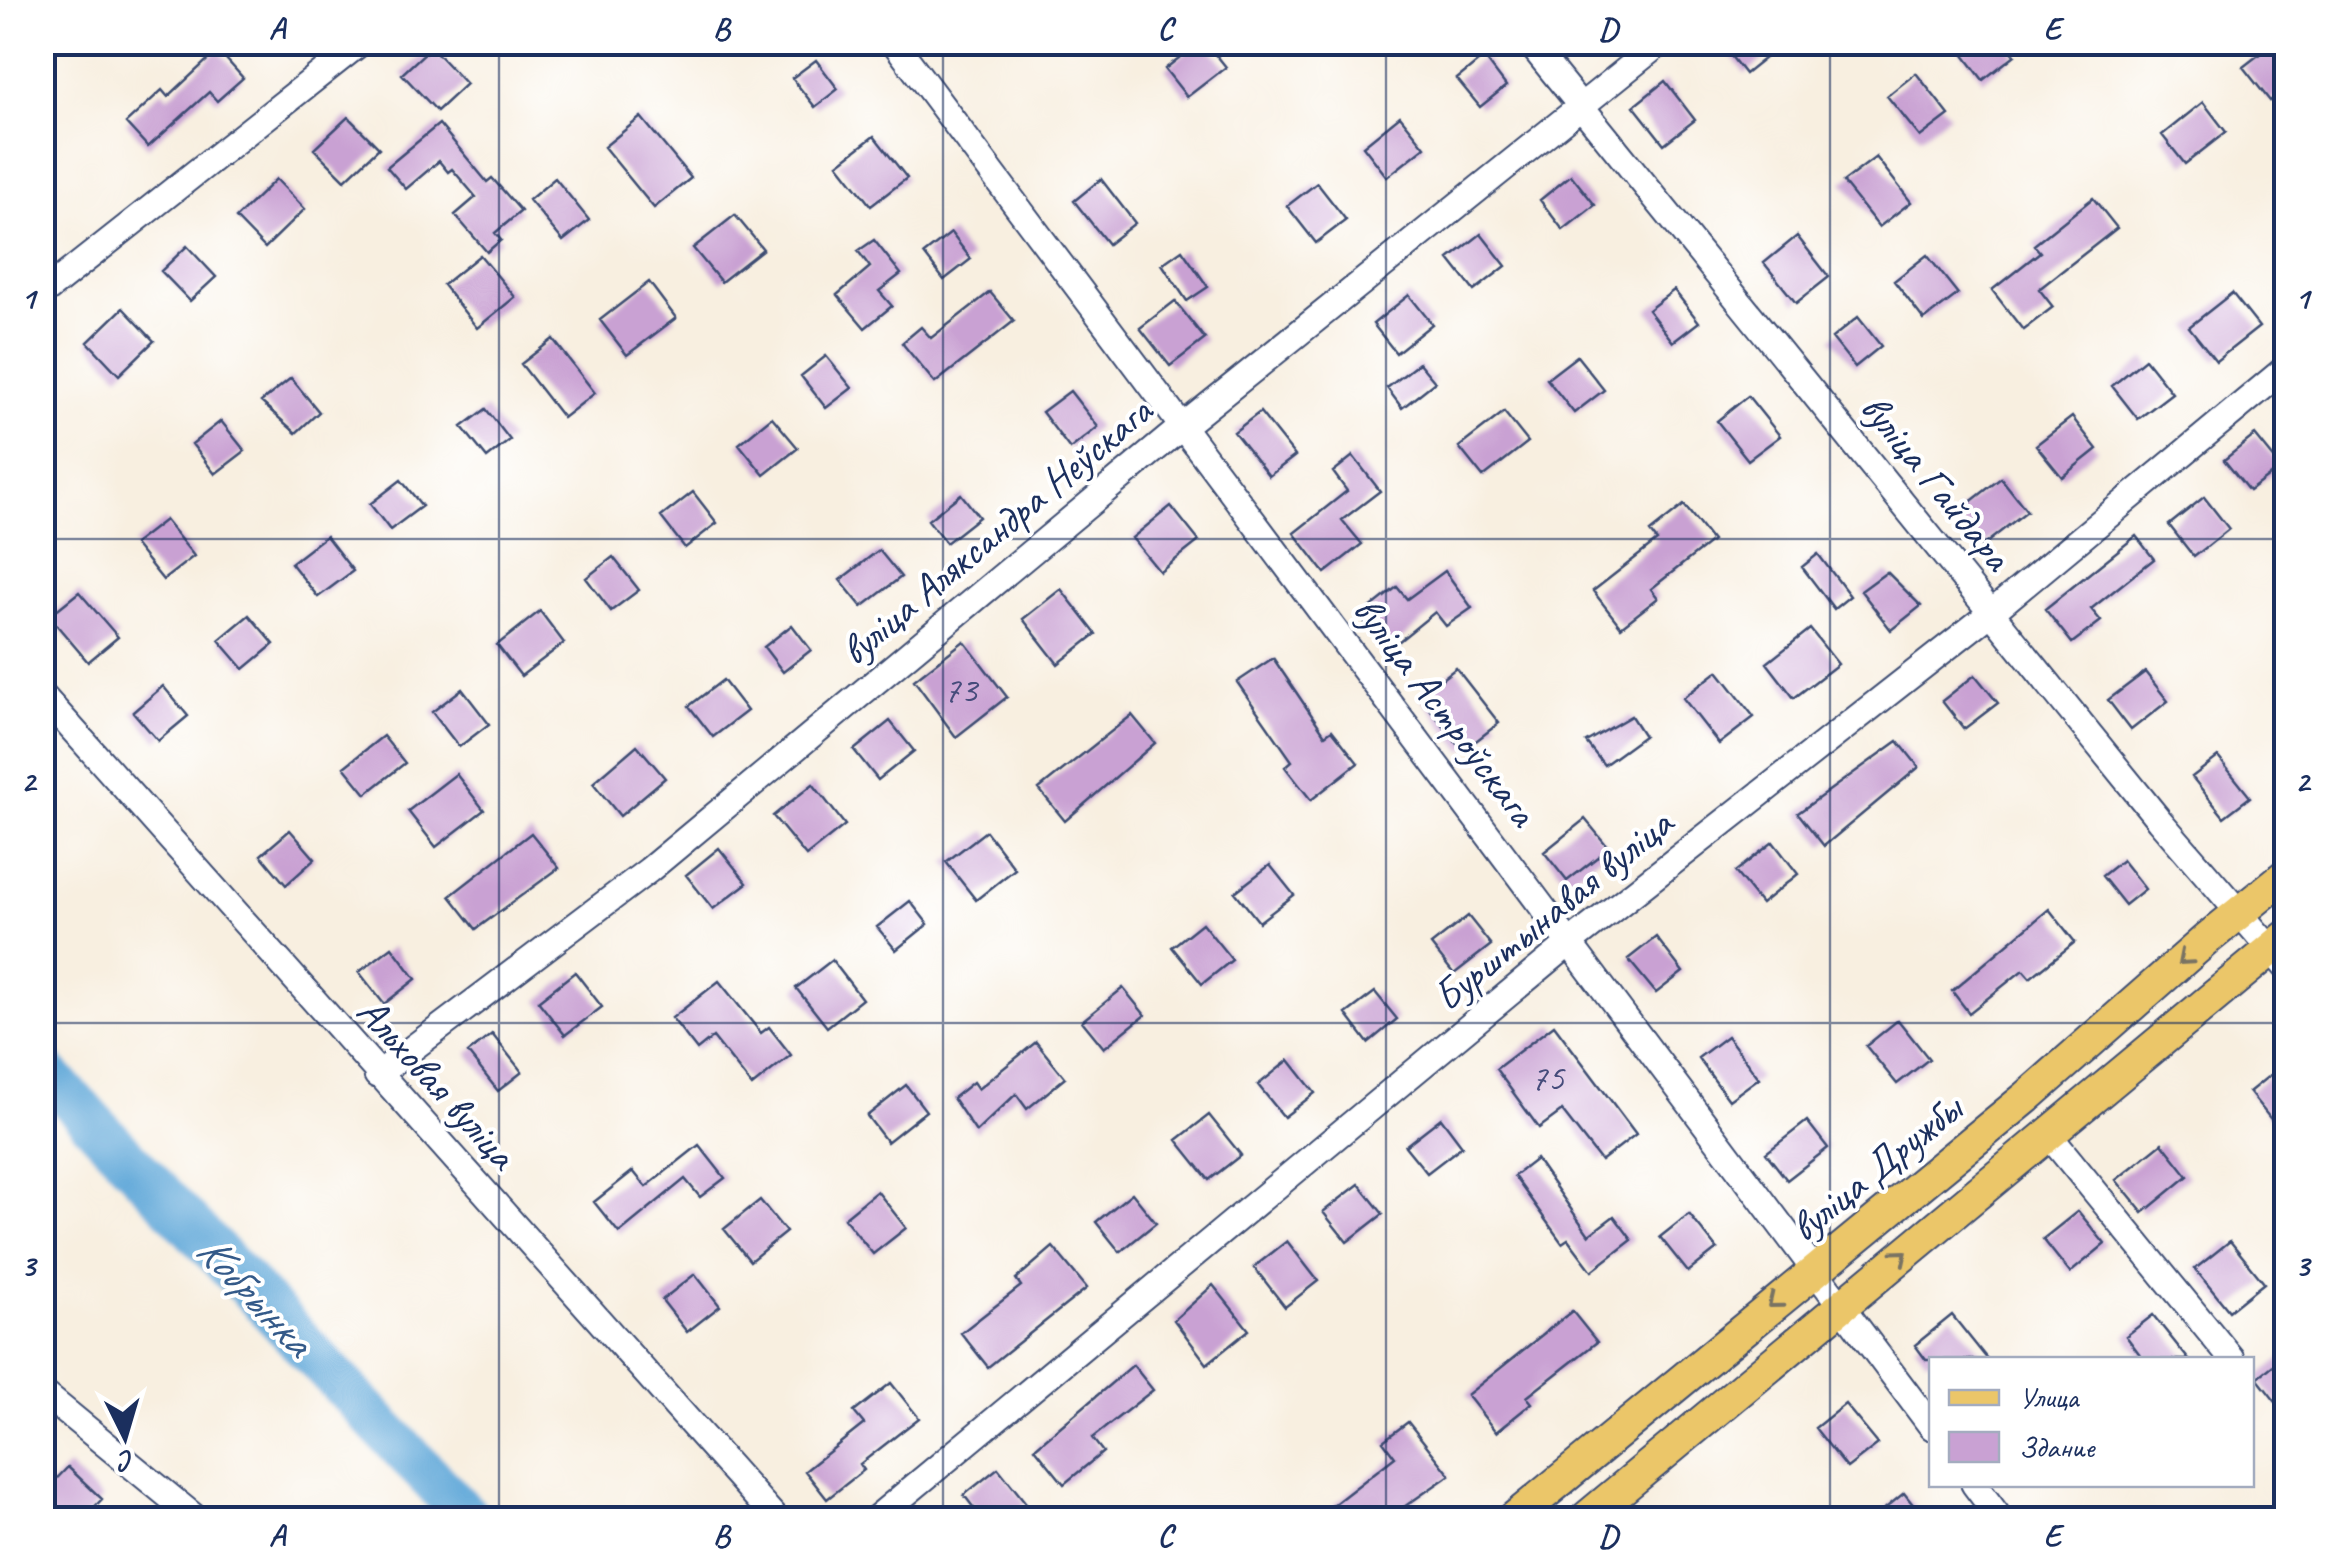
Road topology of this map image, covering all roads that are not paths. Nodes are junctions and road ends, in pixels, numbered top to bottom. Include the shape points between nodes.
1 (361, 42) edge
2 (894, 42) edge
3 (1529, 42) edge
4 (1661, 42) edge
5 (1582, 108) junction
6 (42, 294) edge
7 (2286, 368) edge
8 (1183, 426) junction
9 (1992, 612) junction
10 (42, 696) edge
11 (2286, 876) edge
12 (2286, 900) edge
13 (2240, 910) junction
14 (1571, 942) junction
15 (2282, 951) edge
16 (377, 1075) junction
17 (2027, 1098) junction
18 (2059, 1125) junction
19 (1816, 1270) junction
20 (1842, 1308) junction
21 (2230, 1357) edge
22 (42, 1392) edge
23 (1929, 1424) edge
24 (1627, 1484) junction
25 (1976, 1487) edge
26 (1993, 1517) edge
27 (198, 1520) edge
28 (777, 1520) edge
29 (874, 1520) edge
30 (1512, 1520) edge
31 (1584, 1520) edge

1 - 6 street
2 - 8 street, вуліца Астроўскага
3 - 5 street, вуліца Гайдара
4 - 5 street, вуліца Аляксандра Неўскага
5 - 8 street, вуліца Аляксандра Неўскага
5 - 9 street, вуліца Гайдара
7 - 9 street, Бурштынавая вуліца
8 - 14 street, вуліца Астроўскага
8 - 16 street, вуліца Аляксандра Неўскага via 649,870
9 - 13 street, вуліца Гайдара
9 - 14 street, Бурштынавая вуліца
10 - 16 street, Альховая вуліца
11 - 13 main road, вуліца Дружбы
12 - 15 main road via 2267,924
13 - 15 street, вуліца Гайдара
13 -> 17 main road, вуліца Дружбы
13 - 18 main road via 2247,938 2242,952 2130,1046
14 - 19 street, вуліца Астроўскага
14 - 29 street, Бурштынавая вуліца
15 - 18 main road, вуліца Дружбы
16 - 28 street, Альховая вуліца
17 - 19 main road, вуліца Дружбы
17 - 20 main road via 1951,1179 1846,1270
20 -> 18 main road, вуліца Дружбы
18 - 21 street
19 - 20 street, вуліца Астроўскага
19 - 24 main road via 1810,1312 1724,1383
19 -> 30 main road, вуліца Дружбы
20 - 23 street, вуліца Астроўскага
20 - 24 main road, вуліца Дружбы
22 - 27 street
24 - 31 main road, вуліца Дружбы
25 - 26 street

